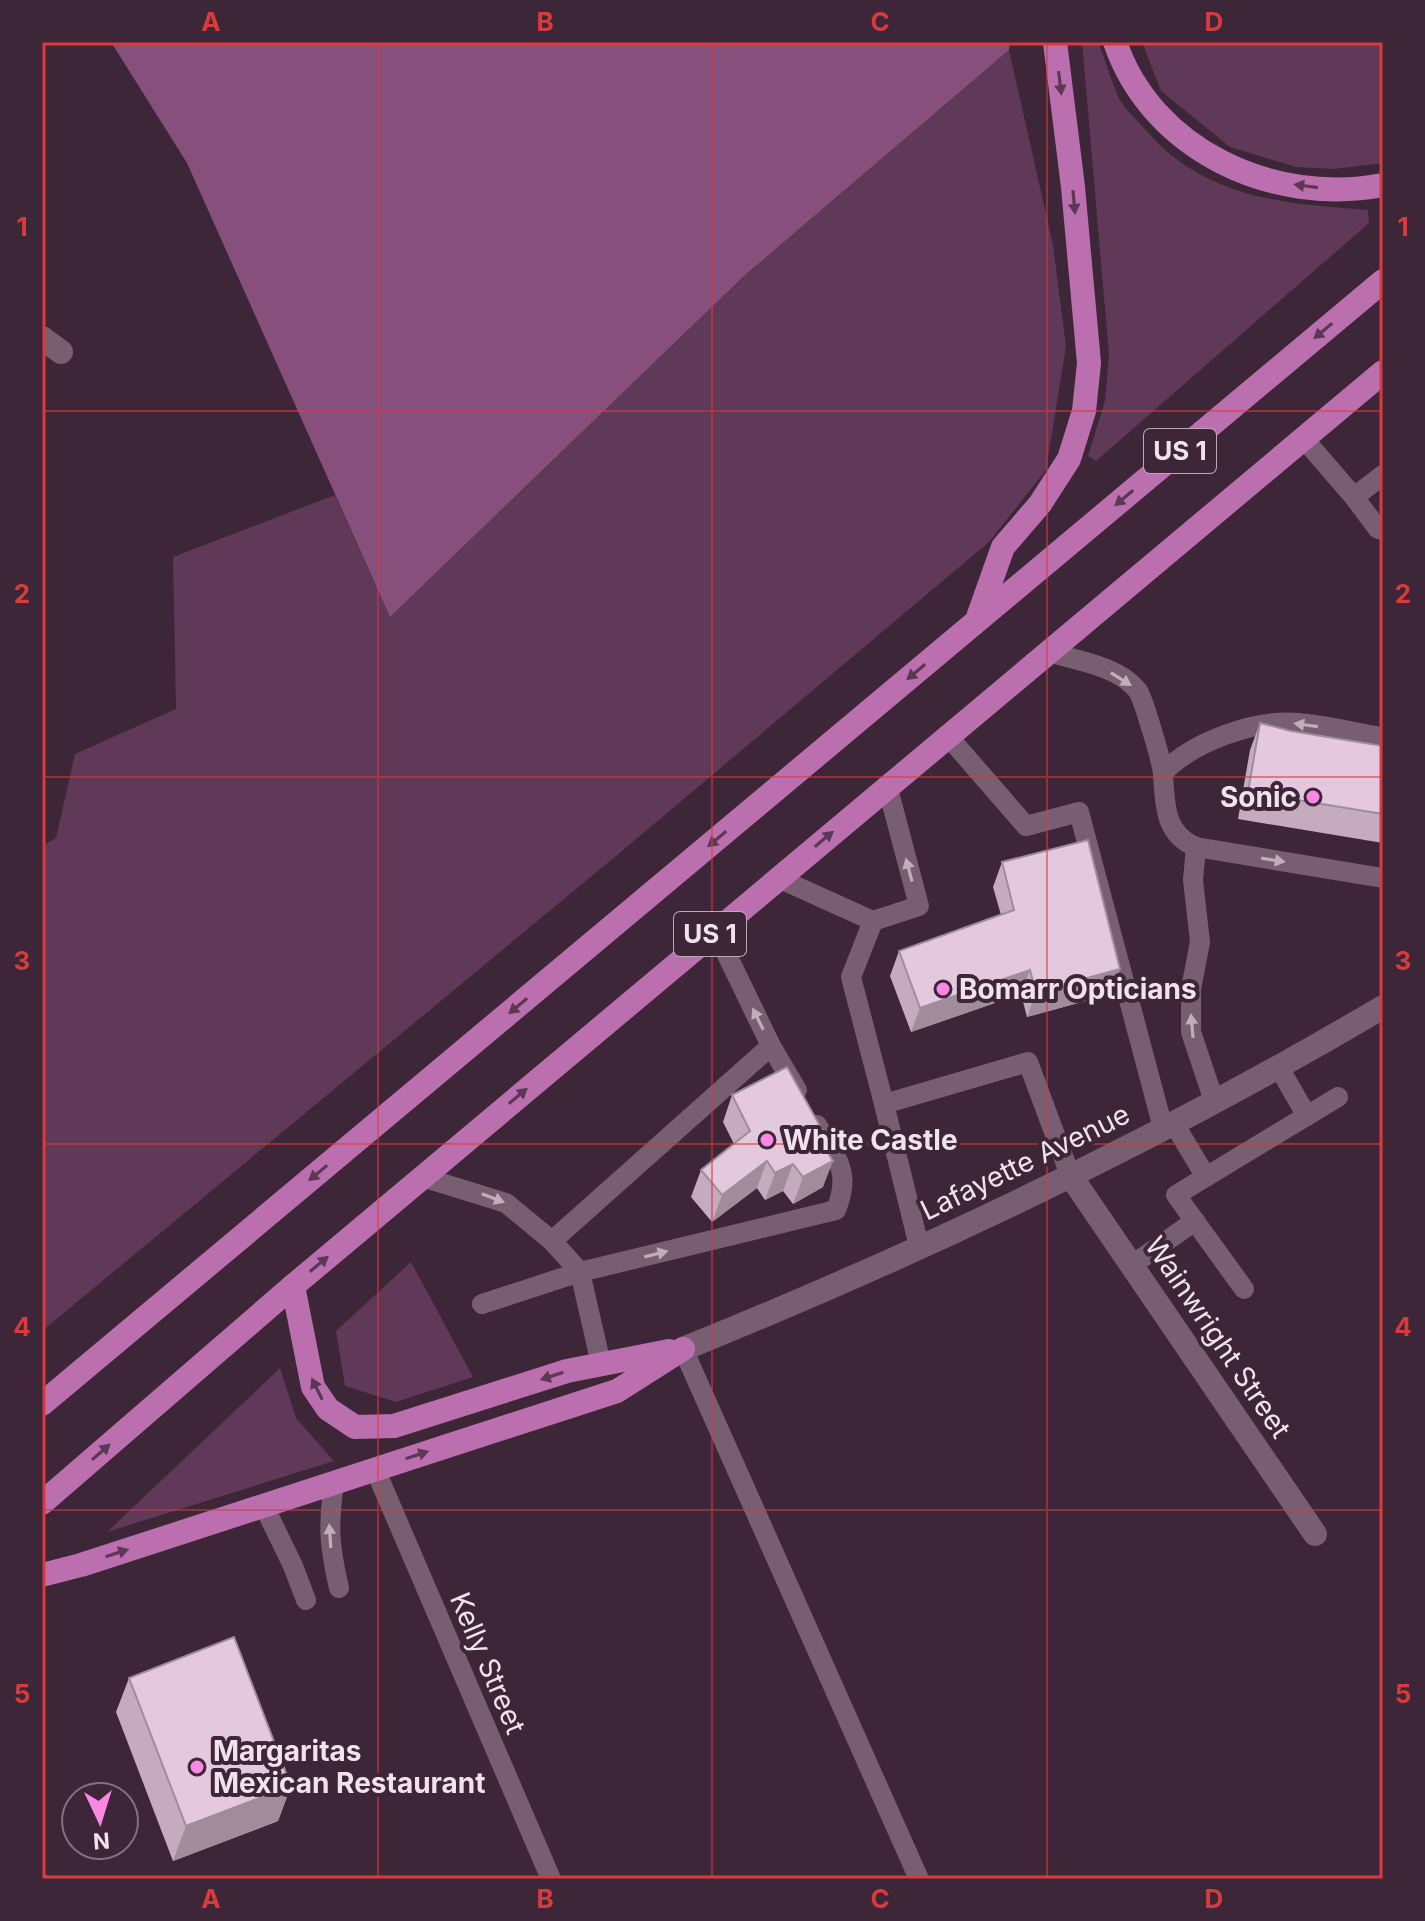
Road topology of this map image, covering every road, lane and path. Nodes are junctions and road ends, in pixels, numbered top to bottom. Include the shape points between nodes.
1 (1055, 42) edge
2 (1115, 42) edge
3 (1383, 185) edge
4 (1383, 281) edge
5 (1383, 372) edge
6 (1304, 439) junction
7 (1383, 475) edge
8 (1354, 497) junction
9 (1383, 530) edge
10 (976, 622) junction
11 (1048, 652) junction
12 (1247, 729) junction
13 (947, 735) junction
14 (1383, 737) edge
15 (1284, 745) edge
16 (1163, 773) junction
17 (887, 785) junction
18 (1196, 847) junction
19 (778, 878) junction
20 (1383, 878) edge
21 (873, 921) junction
22 (715, 930) junction
23 (1383, 1007) edge
24 (771, 1046) junction
25 (1278, 1066) junction
26 (1338, 1097) dead end
27 (1214, 1101) junction
28 (884, 1104) junction
29 (1307, 1116) junction
30 (1168, 1125) junction
31 (1070, 1175) junction
32 (422, 1177) junction
33 (1206, 1177) junction
34 (1195, 1221) junction
35 (552, 1241) junction
36 (919, 1246) junction
37 (1132, 1265) junction
38 (580, 1272) junction
39 (293, 1286) junction
40 (1244, 1289) dead end
41 (482, 1304) dead end
42 (683, 1349) junction
43 (601, 1364) junction
44 (42, 1404) edge
45 (375, 1469) junction
46 (334, 1483) junction
47 (42, 1503) edge
48 (264, 1506) junction
49 (1315, 1534) dead end
50 (42, 1575) edge
51 (339, 1588) dead end
52 (306, 1600) dead end
53 (551, 1879) edge
54 (919, 1879) edge

1 -> 10 highway via 1089,363 1084,411 1069,459 1003,547
3 -> 2 highway via 1306,187 1222,164 1168,126 1141,96
4 -> 10 highway, US 1
5 - 6 highway, US 1
6 - 8 lane
6 - 11 highway, US 1
7 - 8 lane
8 - 9 lane
10 -> 44 highway, US 1
11 - 13 highway, US 1
11 -> 16 lane via 1104,669 1139,693
14 -> 12 lane via 1295,722
12 - 15 lane
12 - 16 lane via 1195,746
13 - 17 highway, US 1
13 - 30 lane via 1026,826 1079,812
16 - 18 lane via 1170,823 1178,836
19 -> 17 highway, US 1
21 -> 17 lane via 919,906
18 -> 20 lane
27 -> 18 lane via 1191,1032 1191,989 1200,942 1193,880
19 - 21 lane
19 - 22 highway, US 1
21 - 28 lane via 851,977
24 -> 22 lane
32 -> 22 highway, US 1
23 - 25 street, Lafayette Avenue
24 - 35 lane
38 -> 24 lane via 836,1210 844,1191 841,1167
25 - 27 street, Lafayette Avenue
25 - 29 lane
26 - 29 lane
27 - 30 street, Lafayette Avenue
28 - 31 lane via 1028,1062
28 - 36 lane
29 - 33 lane
30 - 31 street, Lafayette Avenue
30 - 33 lane
31 - 36 street, Lafayette Avenue
31 - 37 street, Wainwright Street
32 -> 35 lane via 506,1203
39 -> 32 highway, US 1
33 - 34 lane via 1176,1195
34 - 37 lane
34 - 40 lane
35 - 38 lane
36 - 42 street, Lafayette Avenue
37 - 49 street, Wainwright Street
38 - 41 lane
38 - 43 lane
43 -> 39 highway via 394,1426 355,1427 328,1409 313,1387
47 -> 39 highway, US 1
42 - 43 highway
45 -> 42 highway via 617,1391
42 - 54 lane
45 - 46 highway
45 - 53 lane, Kelly Street
46 - 48 highway
51 -> 46 lane via 328,1523
50 -> 48 highway
48 - 52 lane

